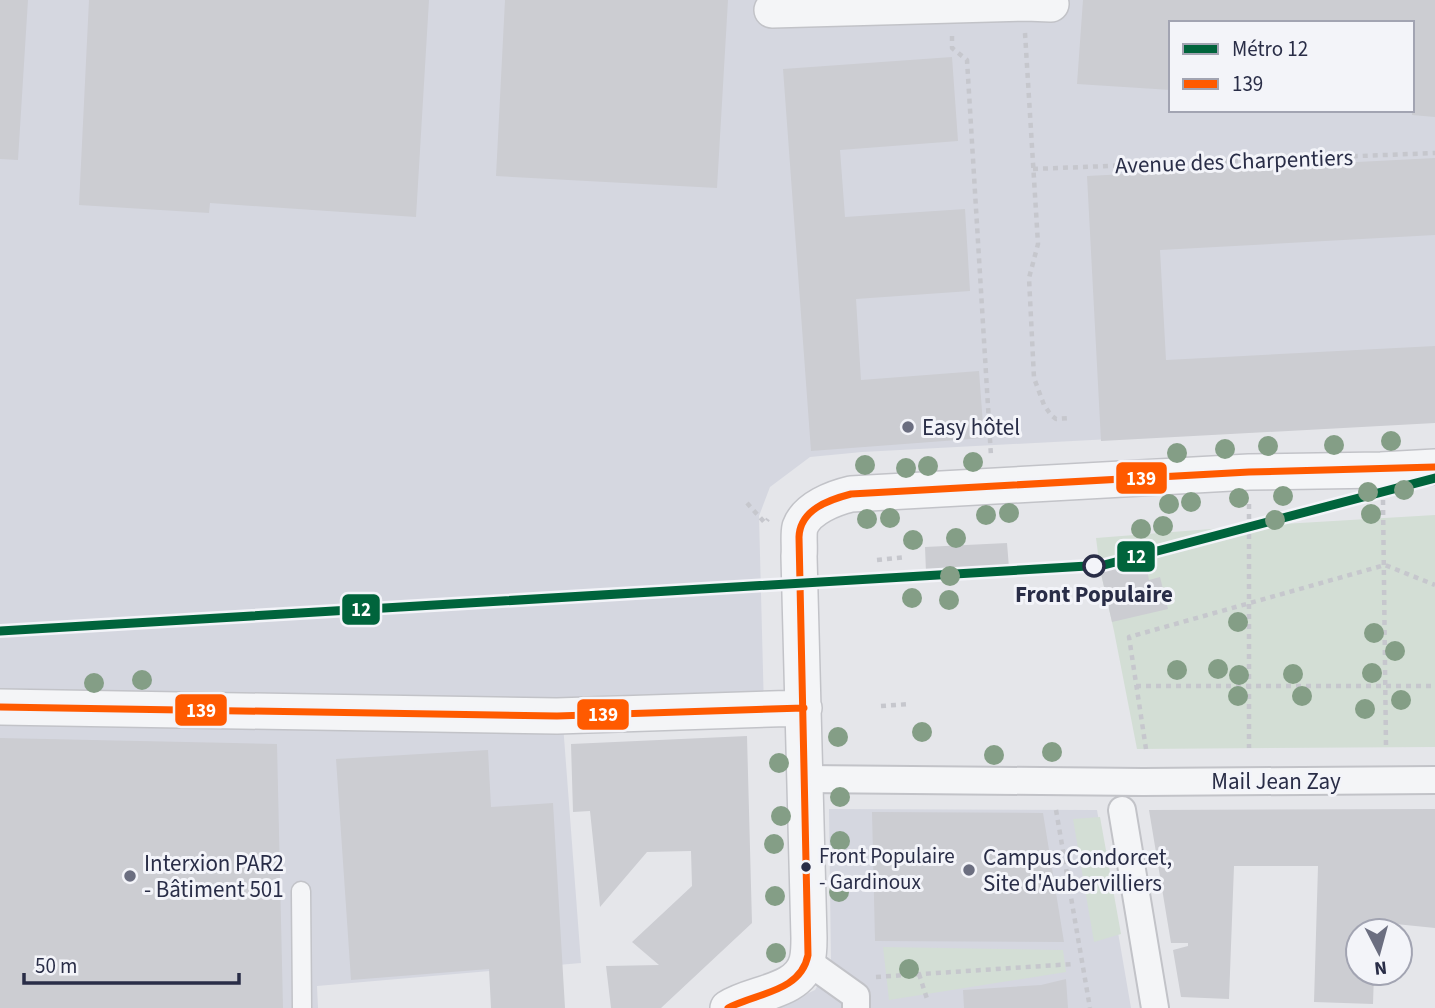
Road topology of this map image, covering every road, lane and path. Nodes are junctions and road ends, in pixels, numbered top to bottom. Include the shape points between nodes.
1 (1051, 4) dead end
2 (951, 6) junction
3 (772, 10) dead end
4 (1025, 32) dead end
5 (1435, 153) edge
6 (1032, 169) junction
7 (1070, 418) dead end
8 (992, 458) dead end
9 (1435, 467) edge
10 (1384, 518) dead end
11 (1248, 526) dead end
12 (906, 557) dead end
13 (877, 559) dead end
14 (1384, 565) junction
15 (1435, 585) edge
16 (1248, 603) junction
17 (1249, 686) junction
18 (1386, 686) junction
19 (1435, 686) edge
20 (1136, 687) junction
21 (910, 704) dead end
22 (881, 706) dead end
23 (0, 707) edge
24 (804, 708) junction
25 (1386, 747) dead end
26 (1249, 748) dead end
27 (1146, 749) dead end
28 (806, 779) junction
29 (1435, 780) edge
30 (1056, 810) dead end
31 (1122, 810) dead end
32 (301, 891) dead end
33 (807, 961) junction
34 (1073, 964) dead end
35 (919, 974) junction
36 (875, 977) dead end
37 (928, 1002) dead end
38 (302, 1008) edge
39 (728, 1008) edge
40 (856, 1008) edge
41 (1090, 1008) edge
42 (1155, 1008) edge

1 - 2 street
2 - 3 street
2 - 8 path via 952,48 967,60
4 - 6 path
5 - 6 path, Avenue des Charpentiers
6 - 7 path via 1038,244 1029,278 1034,378 1051,415
9 - 24 street via 1075,480 837,498 814,509 800,526
10 - 14 path
11 - 16 path
12 - 13 path
14 - 15 path
14 - 16 path
14 - 18 path
16 - 17 path
16 - 20 path via 1129,637
17 - 18 path
17 - 20 path
17 - 26 path
18 - 19 path
18 - 25 path
20 - 27 path
21 - 22 path
23 - 24 street via 557,716
24 - 28 street
28 - 29 street, Mail Jean Zay
28 - 33 street
30 - 41 path
31 - 42 street
32 - 38 lane
33 - 39 street via 790,984
33 - 40 street via 856,996
34 - 35 path
35 - 36 path
35 - 37 path

